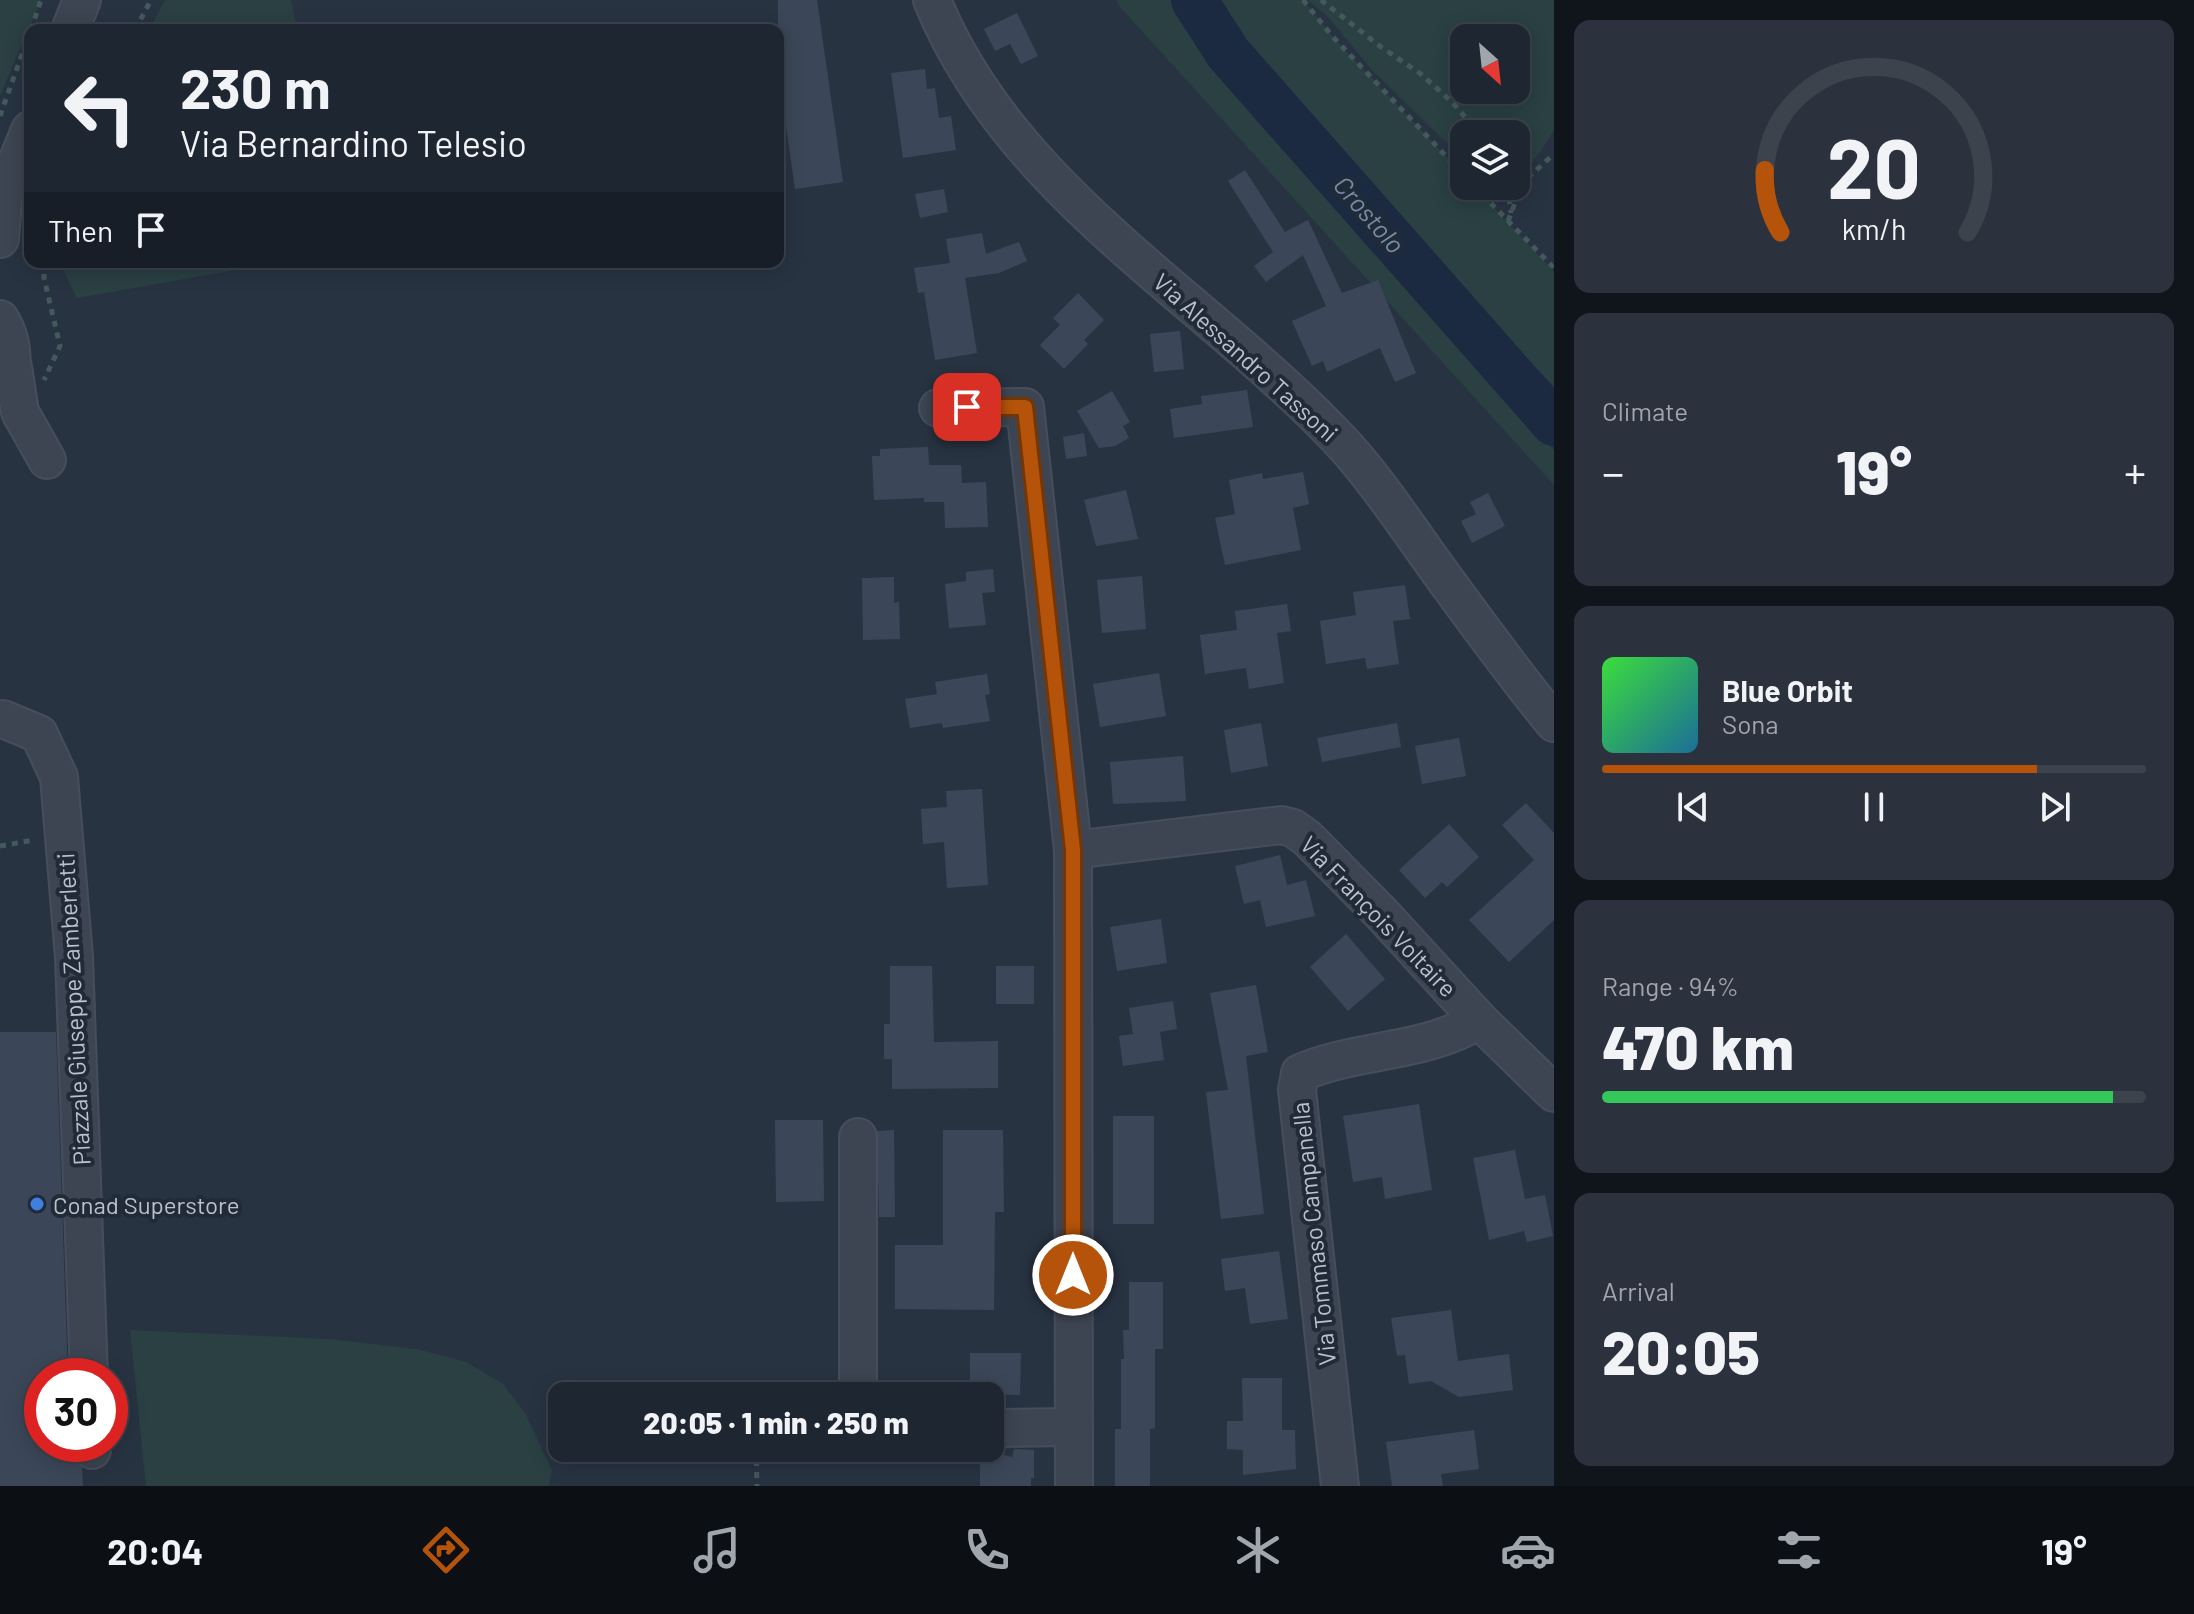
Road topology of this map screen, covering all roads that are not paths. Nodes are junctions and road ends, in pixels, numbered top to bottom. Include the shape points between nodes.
1 (82, 0) edge
2 (932, 0) edge
3 (72, 24) edge
4 (24, 145) edge
5 (1, 201) edge
6 (0, 239) edge
7 (0, 319) edge
8 (13, 367) junction
9 (0, 403) edge
10 (938, 408) dead end
11 (0, 430) edge
12 (3, 719) dead end
13 (1554, 723) edge
14 (1073, 850) junction
15 (1479, 1020) junction
16 (1554, 1093) edge
17 (858, 1137) dead end
18 (88, 1358) edge
19 (858, 1382) edge
20 (1073, 1427) junction
21 (1004, 1428) edge
22 (1074, 1486) edge
23 (1340, 1486) edge

1 - 3 street
2 - 13 street, Via Alessandro Tassoni via 961,61 1006,126 1129,253 1262,366 1347,448
4 - 5 street
5 - 6 street
7 - 8 street
8 - 9 street
8 - 11 street via 20,412 47,460
10 - 14 street via 1025,407
12 - 18 street, Piazzale Giuseppe Zamberletti via 39,734 59,777 74,957
14 - 15 street, Via François Voltaire via 1281,825 1293,828 1382,914
14 - 20 street
15 - 16 street, Via François Voltaire
15 - 23 street, Via Tommaso Campanella via 1436,1041 1300,1073 1297,1090
17 - 19 street
20 - 21 street
20 - 22 street

